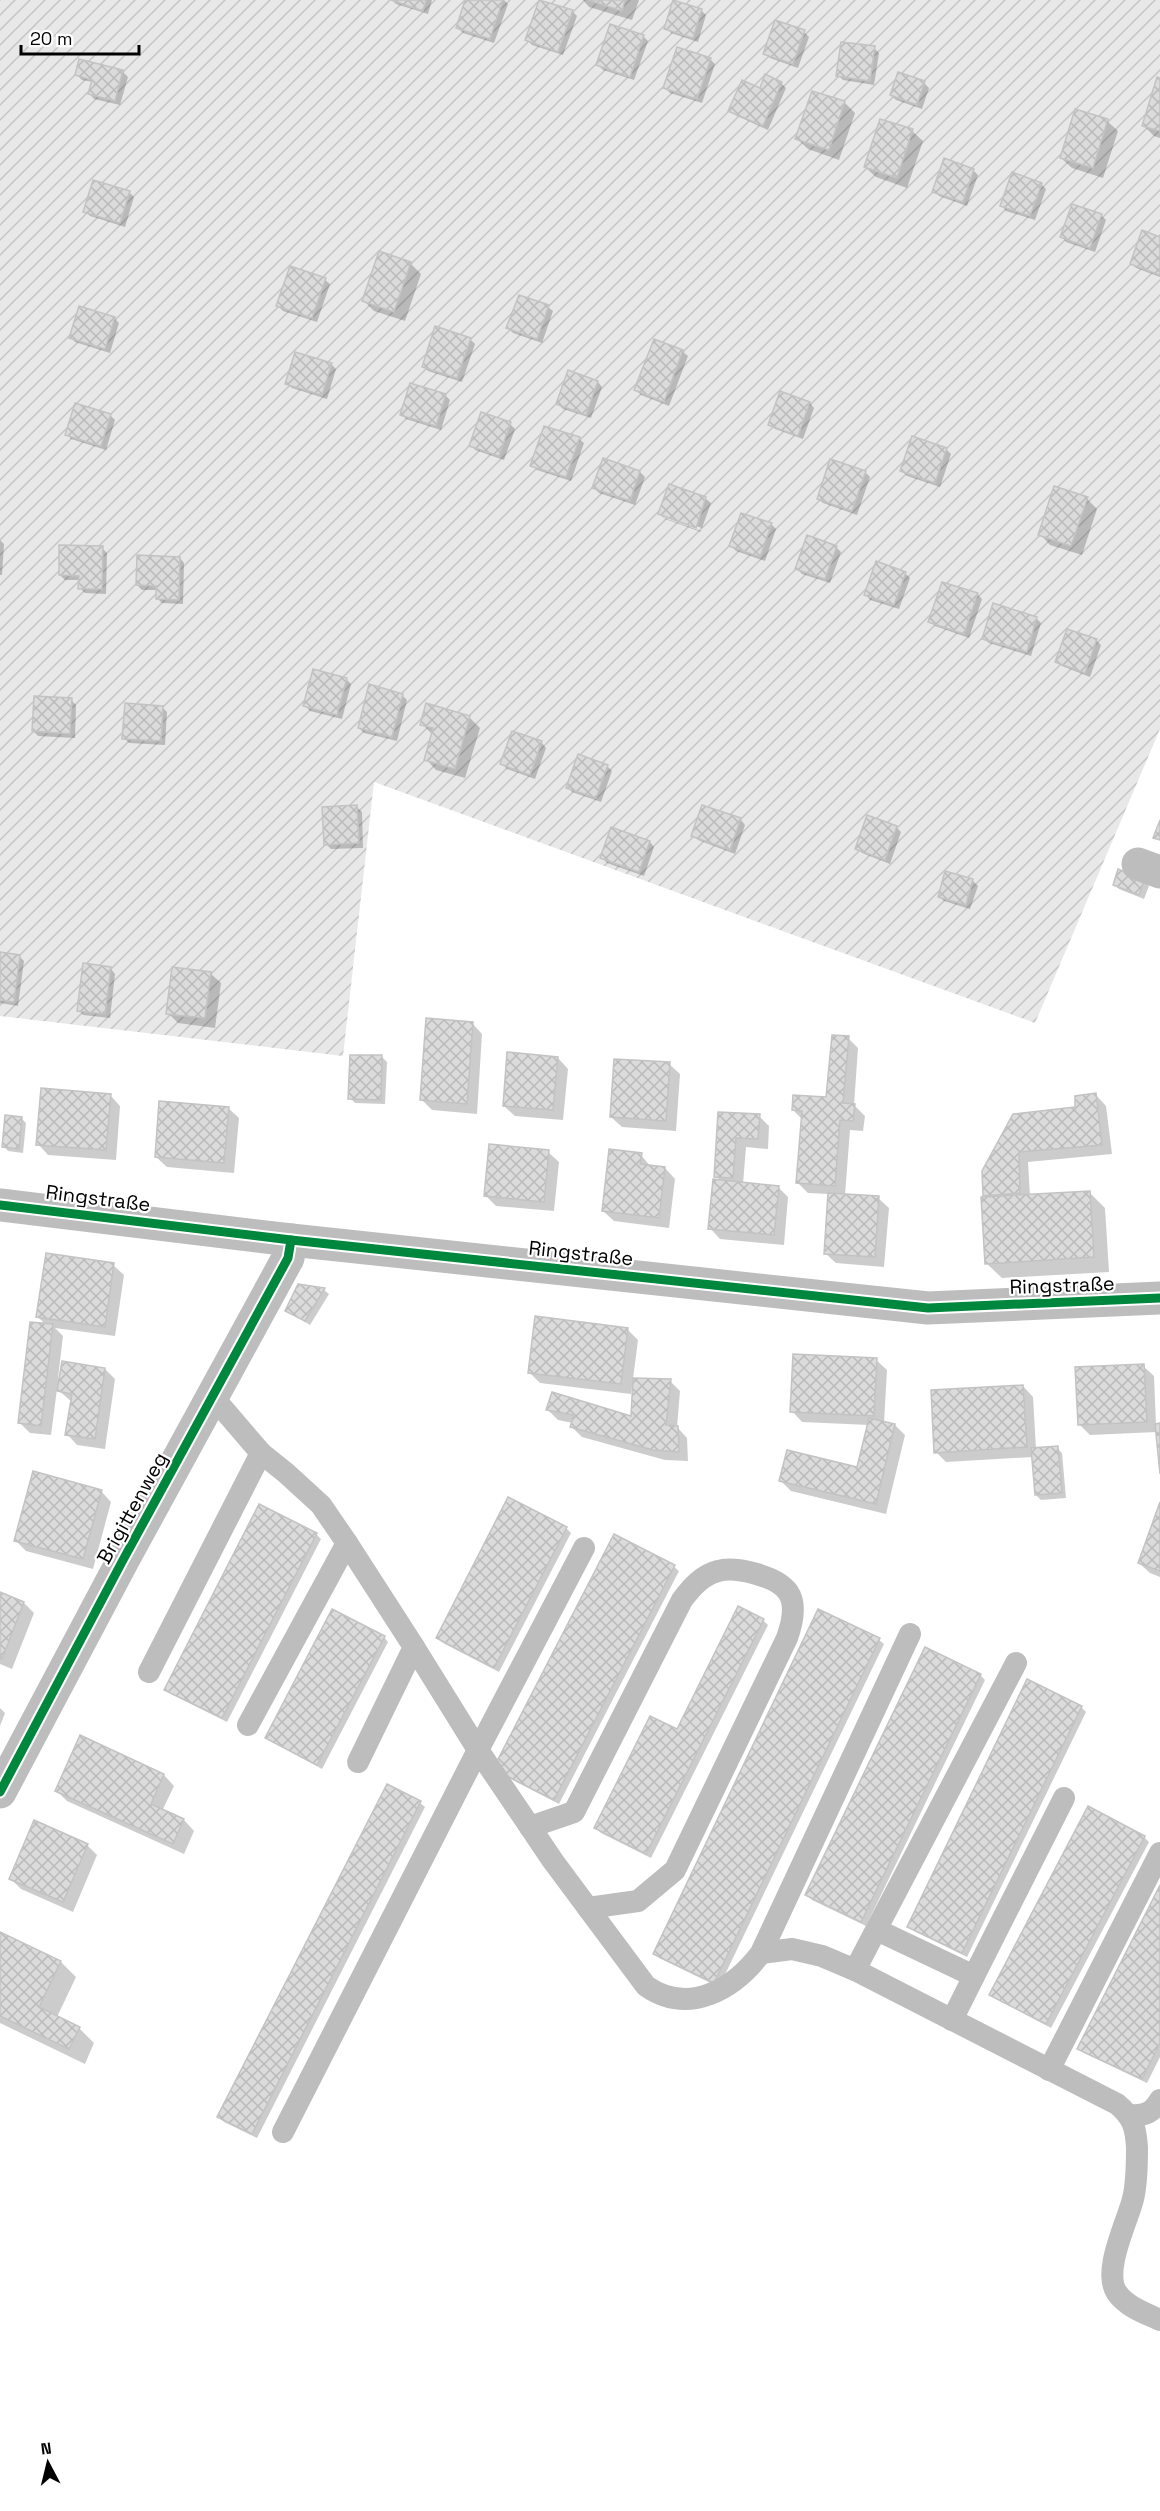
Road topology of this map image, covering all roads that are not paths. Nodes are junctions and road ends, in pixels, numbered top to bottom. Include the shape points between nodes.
1 (0, 1205) edge
2 (291, 1240) junction
3 (1160, 1298) edge
4 (213, 1397) junction
5 (261, 1453) junction
6 (347, 1543) junction
7 (584, 1548) dead end
8 (910, 1634) dead end
9 (414, 1647) junction
10 (1017, 1663) dead end
11 (149, 1672) dead end
12 (248, 1725) dead end
13 (478, 1750) junction
14 (358, 1762) dead end
15 (0, 1792) edge
16 (1064, 1798) dead end
17 (530, 1827) junction
18 (1160, 1853) edge
19 (588, 1908) junction
20 (877, 1930) junction
21 (761, 1953) junction
22 (855, 1970) junction
23 (974, 1976) junction
24 (952, 2020) junction
25 (1049, 2070) junction
26 (1160, 2100) edge
27 (1130, 2115) junction
28 (283, 2132) dead end
29 (1160, 2320) edge

1 - 2 street, Ringstraße
2 - 3 street, Ringstraße via 928,1308
2 - 4 street, Brigittenweg via 288,1258
4 - 5 lane
4 - 15 street, Brigittenweg
5 - 6 lane via 321,1505
5 - 11 lane
6 - 9 lane
6 - 12 lane
7 - 13 lane
8 - 21 lane
9 - 13 lane
9 - 14 lane
10 - 20 lane
13 - 17 lane
13 - 28 lane
16 - 23 lane
17 - 19 lane
17 - 19 lane via 574,1812 682,1600 695,1583 718,1571 744,1570 772,1580 788,1591 793,1606 788,1638 675,1869 638,1901
18 - 25 lane
19 - 21 lane via 646,1986 676,1999 700,1998 725,1989
20 - 22 lane
20 - 23 lane
21 - 22 lane via 792,1949
22 - 24 lane
23 - 24 lane
24 - 25 lane
25 - 27 lane via 1117,2104
26 - 27 lane via 1143,2116
27 - 29 lane via 1136,2128 1134,2197 1112,2273 1116,2291 1129,2305

